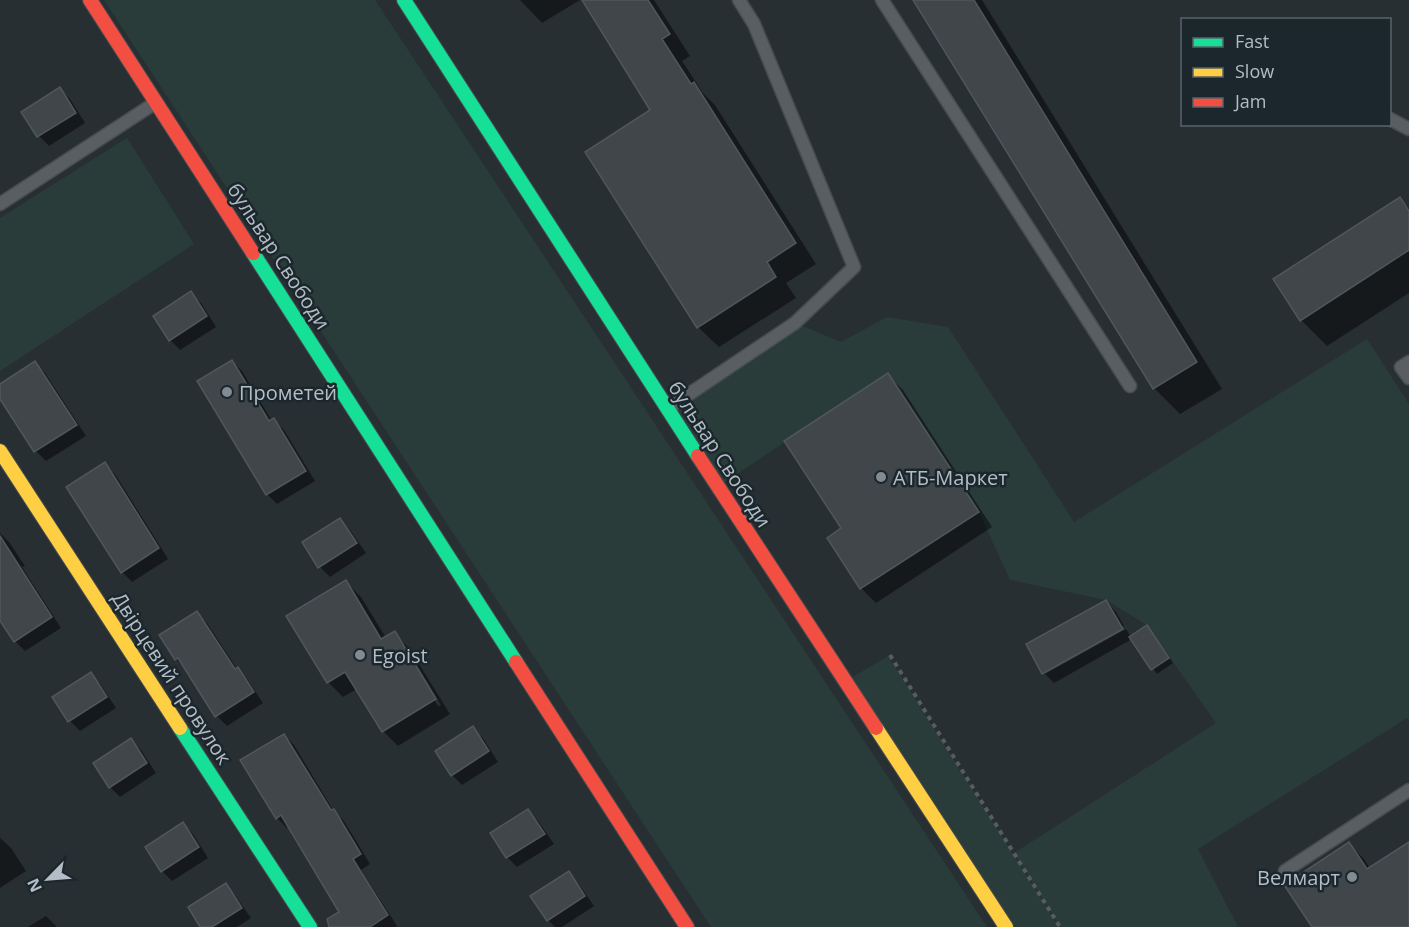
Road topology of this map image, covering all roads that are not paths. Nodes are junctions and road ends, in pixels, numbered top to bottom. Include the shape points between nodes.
1 (90, 0) edge
2 (404, 0) edge
3 (739, 0) edge
4 (882, 0) edge
5 (157, 102) junction
6 (1391, 120) edge
7 (1409, 129) edge
8 (0, 204) edge
9 (1409, 362) edge
10 (1409, 378) edge
11 (1130, 386) dead end
12 (667, 409) junction
13 (0, 451) edge
14 (1409, 790) edge
15 (1285, 871) dead end
16 (310, 927) edge
17 (687, 927) edge
18 (1006, 927) edge

1 - 5 street, бульвар Свободи
2 - 12 street, бульвар Свободи
3 - 12 lane via 754,24 854,267 795,323
4 - 11 lane
5 - 8 lane
5 - 17 street, бульвар Свободи
6 - 7 lane
9 - 10 lane via 1401,367
12 - 18 street, бульвар Свободи
13 - 16 street, Двірцевий провулок
14 - 15 lane

